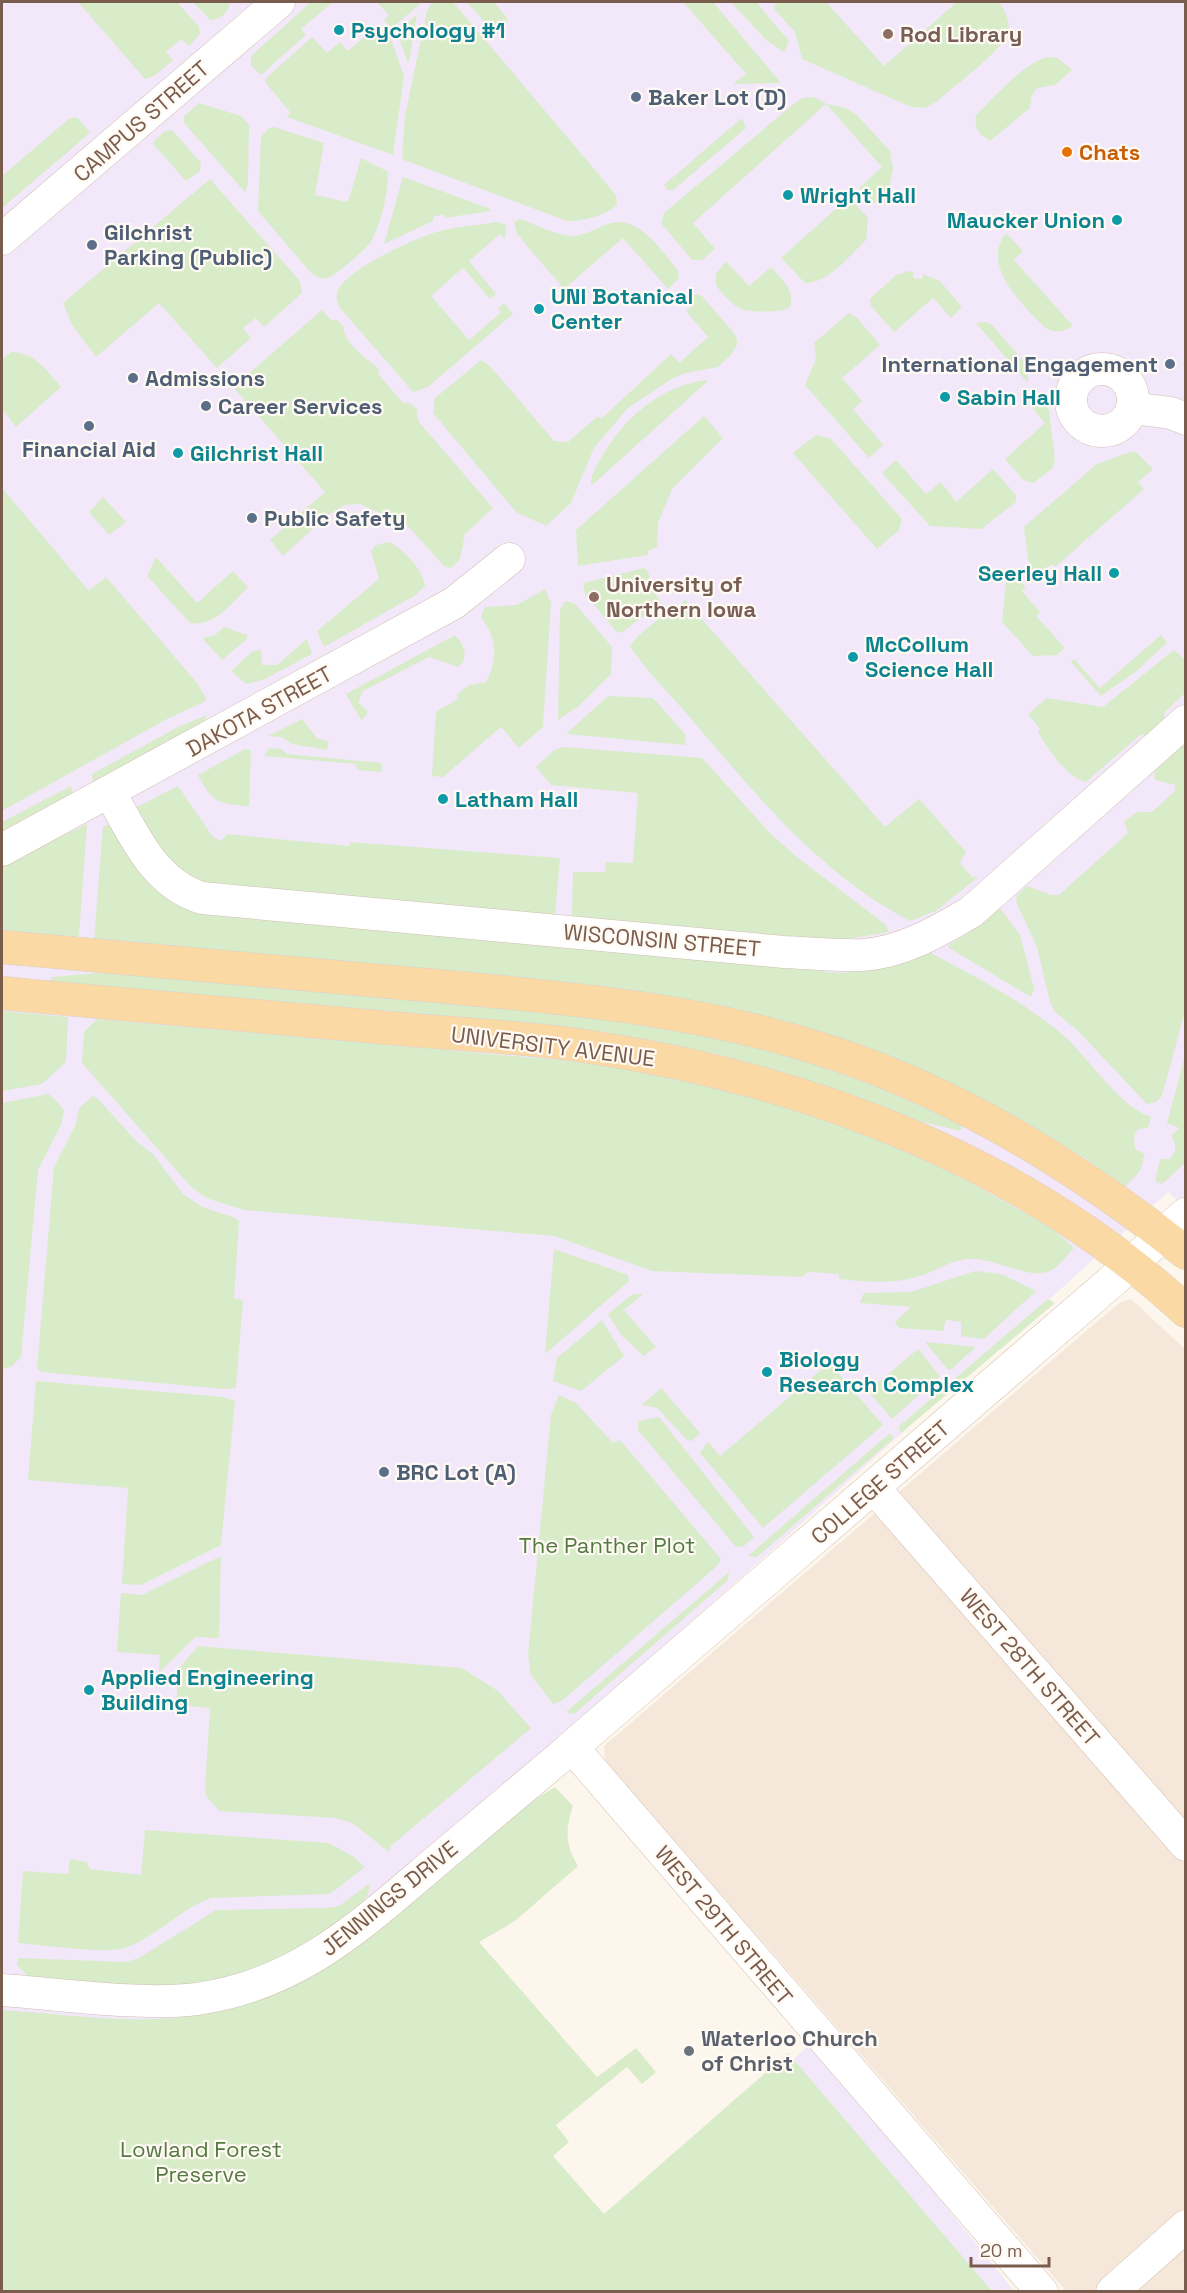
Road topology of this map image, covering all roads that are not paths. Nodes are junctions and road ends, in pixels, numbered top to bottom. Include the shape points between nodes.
1 (279, 2) edge
2 (2, 239) edge
3 (1132, 408) dead end
4 (1185, 419) edge
5 (509, 559) dead end
6 (1185, 721) edge
7 (110, 793) junction
8 (2, 850) edge
9 (2, 947) edge
10 (2, 993) edge
11 (1178, 1234) edge
12 (1132, 1263) junction
13 (1185, 1311) edge
14 (874, 1488) junction
15 (572, 1747) junction
16 (1185, 1845) edge
17 (2, 1990) edge
18 (1185, 2226) edge
19 (1042, 2292) edge
20 (1112, 2292) edge

1 - 2 street, CAMPUS STREET
3 - 4 street via 1171,413
5 - 7 street, DAKOTA STREET via 454,603
6 - 7 street, WISCONSIN STREET via 971,912 934,934 897,949 864,955 784,952 202,898 178,889 161,875
7 - 8 street, DAKOTA STREET
9 - 11 main road, UNIVERSITY AVENUE via 600,1000 723,1021 836,1054 944,1098
10 - 12 main road, UNIVERSITY AVENUE via 588,1046 718,1070 823,1101 918,1138 1032,1197
11 - 12 street, COLLEGE STREET
12 - 13 main road, UNIVERSITY AVENUE
12 - 14 street, COLLEGE STREET
14 - 15 street, COLLEGE STREET
14 - 16 street, WEST 28TH STREET
15 - 17 street, JENNINGS DRIVE via 369,1920 282,1976 233,1992 194,1999
15 - 19 street, WEST 29TH STREET
18 - 20 street

